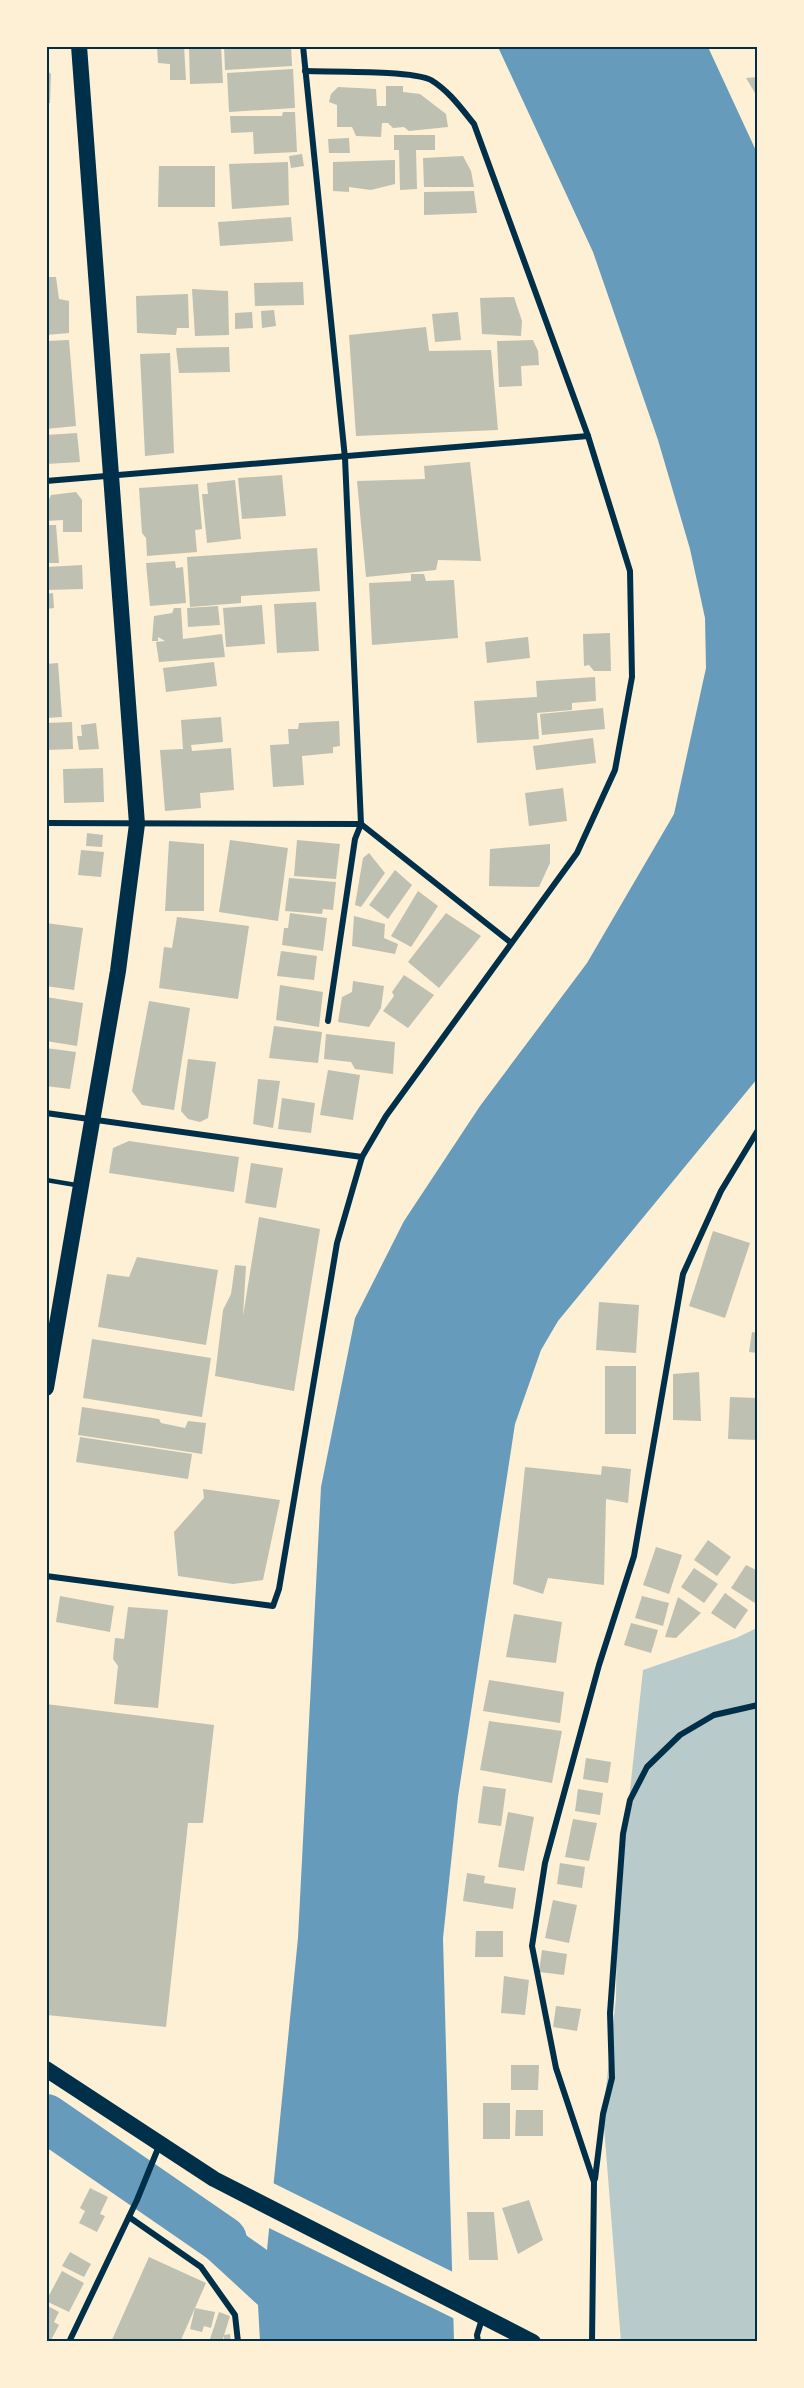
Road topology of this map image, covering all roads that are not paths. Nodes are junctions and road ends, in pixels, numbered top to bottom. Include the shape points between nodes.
1 (79, 46) edge
2 (303, 46) edge
3 (305, 71) junction
4 (588, 436) junction
5 (345, 458) junction
6 (111, 475) junction
7 (46, 481) edge
8 (46, 823) edge
9 (137, 824) junction
10 (361, 824) junction
11 (510, 942) junction
12 (328, 1021) dead end
13 (46, 1113) edge
14 (91, 1118) junction
15 (758, 1130) edge
16 (362, 1157) junction
17 (46, 1180) edge
18 (80, 1186) junction
19 (46, 1388) edge
20 (46, 1576) edge
21 (758, 1705) edge
22 (46, 2069) edge
23 (159, 2144) junction
24 (594, 2182) junction
25 (129, 2217) junction
26 (478, 2312) junction
27 (69, 2342) edge
28 (238, 2342) edge
29 (478, 2342) edge
30 (533, 2342) edge
31 (592, 2342) edge

1 - 6 highway
2 - 3 street
3 - 4 street via 430,79 453,98 474,124
3 - 5 street
4 - 5 street
4 - 11 street via 630,570 632,677 615,770 577,853
5 - 6 street
5 - 10 street
6 - 7 street
6 - 9 highway
8 - 9 street
9 - 10 street
9 - 14 highway via 118,971
10 - 11 street
10 - 12 street via 355,839
11 - 16 street via 386,1116
13 - 14 street
14 - 16 street
14 - 18 highway
15 - 24 street via 721,1191 683,1274 634,1556 598,1665 545,1863 532,1946 556,2068
16 - 20 street via 337,1243 273,1606
17 - 18 lane
18 - 19 highway
21 - 24 street via 714,1715 680,1735 647,1767 630,1800 623,1834 610,2013 612,2078
22 - 23 highway
23 - 25 street
23 - 26 highway via 255,2202
24 - 31 street
25 - 27 street
25 - 28 street via 201,2266 235,2315
26 - 29 street
26 - 30 highway

